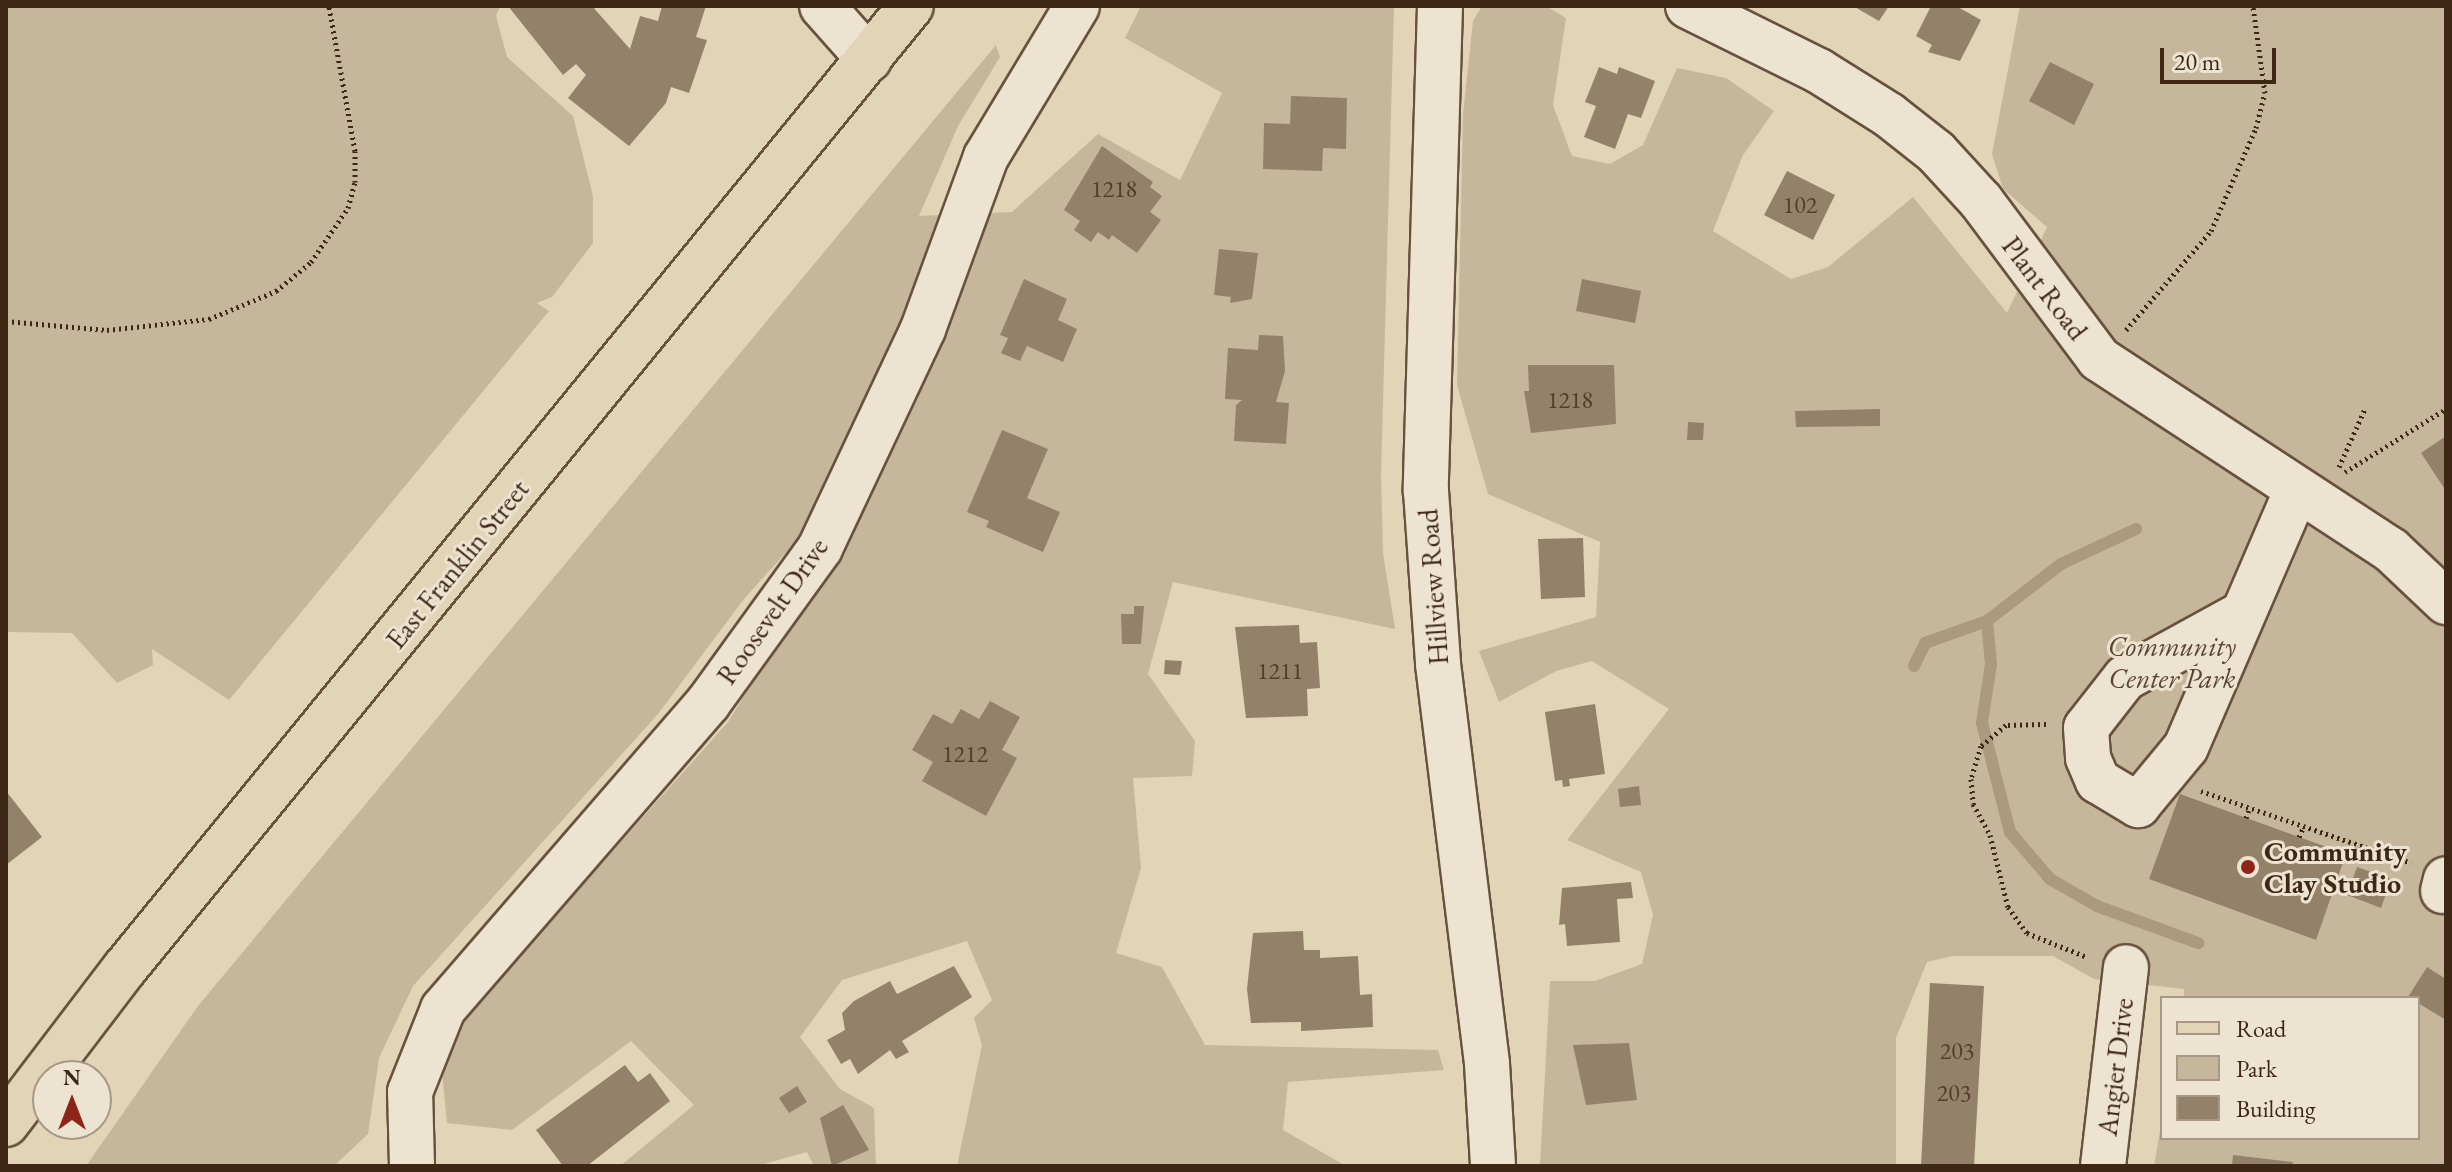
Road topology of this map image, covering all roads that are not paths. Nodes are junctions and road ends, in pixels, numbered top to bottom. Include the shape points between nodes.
1 (822, 6) edge
2 (911, 6) edge
3 (1077, 6) edge
4 (1440, 6) edge
5 (1688, 6) edge
6 (869, 59) junction
7 (2315, 486) junction
8 (2446, 602) edge
9 (2238, 616) junction
10 (2126, 967) road end
11 (6, 1124) edge
12 (412, 1166) edge
13 (1493, 1166) edge
14 (2103, 1166) edge

1 - 6 street
2 - 6 main road, East Franklin Street
3 - 12 street, Roosevelt Drive via 986,157 923,329 820,548 708,703 443,1009 410,1092
4 - 13 street, Hillview Road via 1426,491 1438,664 1487,1064
5 - 7 street, Plant Road via 1819,71 1936,152 2099,359
6 - 11 main road, East Franklin Street via 125,968
7 - 8 street, Plant Road
7 - 9 street
9 - 9 street via 2125,678 2086,728 2088,758 2098,781 2138,805 2186,747
10 - 14 street, Angier Drive

